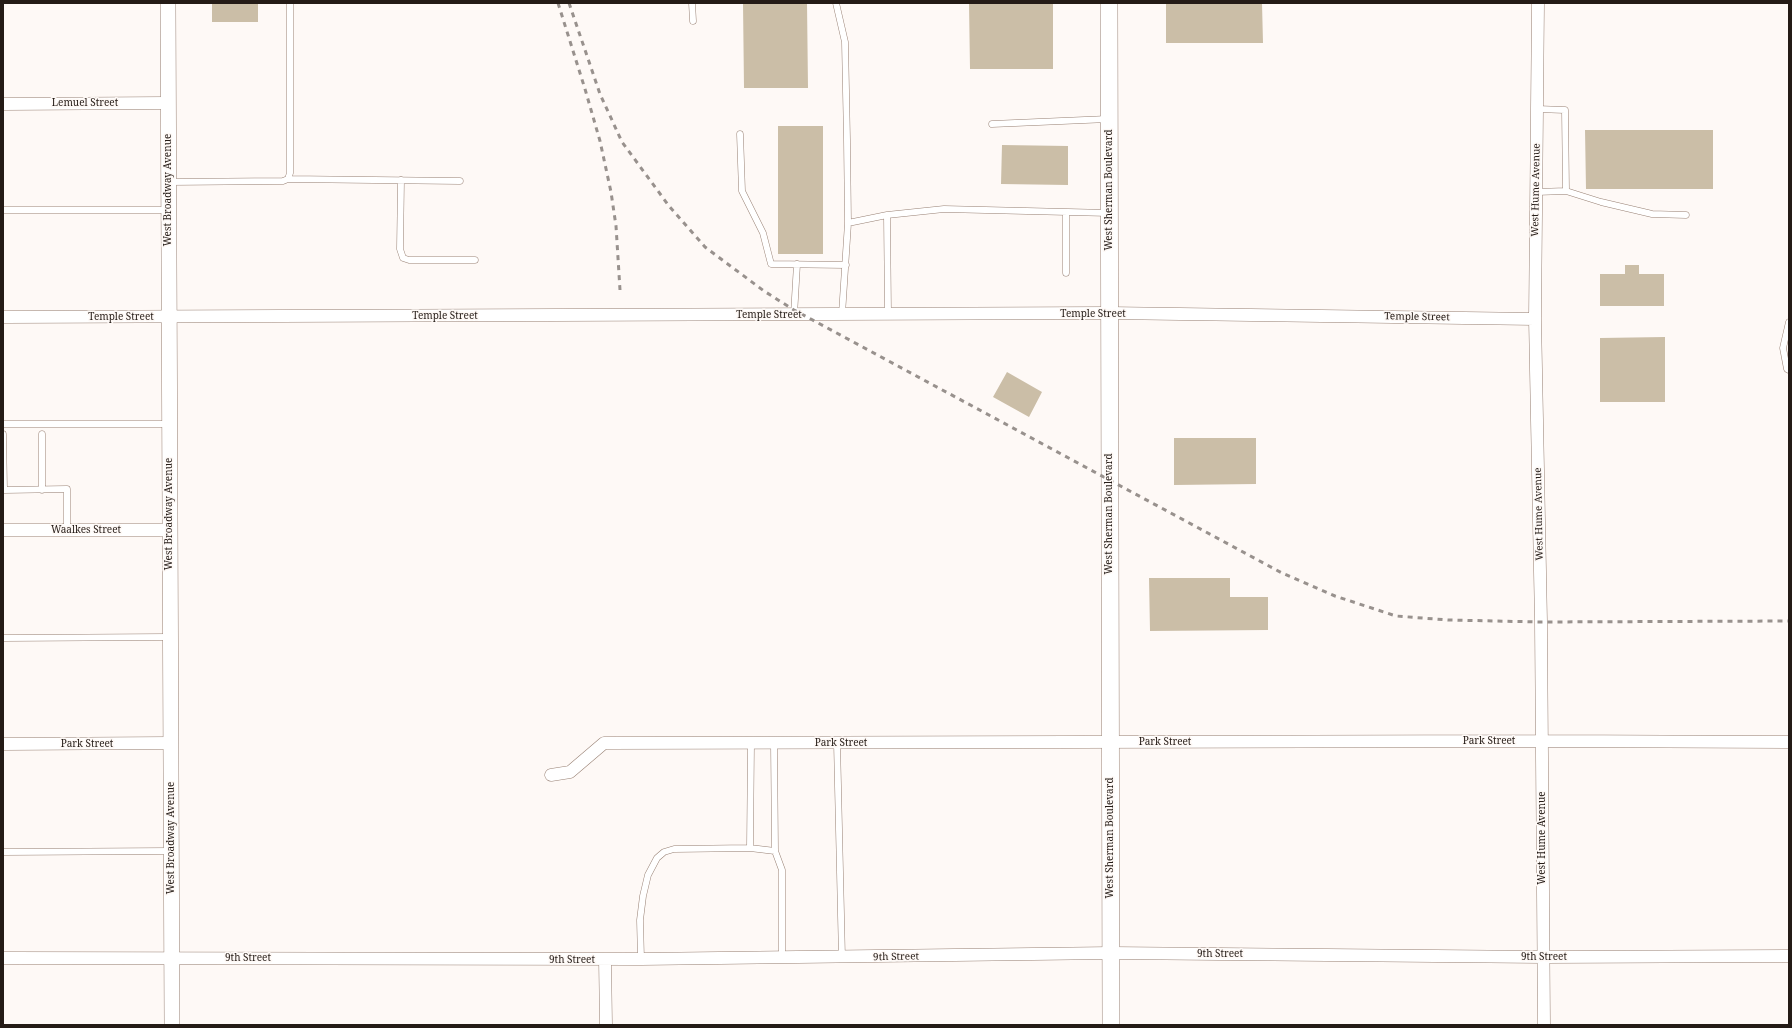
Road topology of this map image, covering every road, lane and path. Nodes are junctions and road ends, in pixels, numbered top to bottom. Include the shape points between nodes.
1 (168, 3) edge
2 (290, 3) edge
3 (692, 3) edge
4 (836, 3) edge
5 (1108, 3) edge
6 (1538, 3) edge
7 (693, 21) dead end
8 (167, 103) junction
9 (3, 104) edge
10 (1537, 109) junction
11 (1108, 119) junction
12 (992, 124) dead end
13 (740, 134) dead end
14 (288, 179) junction
15 (401, 180) junction
16 (460, 181) dead end
17 (168, 182) junction
18 (1566, 191) junction
19 (1536, 192) junction
20 (3, 210) edge
21 (168, 210) junction
22 (1066, 212) junction
23 (1109, 213) junction
24 (887, 215) junction
25 (1686, 215) dead end
26 (848, 224) junction
27 (475, 260) dead end
28 (797, 264) junction
29 (846, 265) junction
30 (1066, 273) dead end
31 (1109, 313) junction
32 (842, 314) junction
33 (888, 314) junction
34 (794, 315) junction
35 (3, 317) edge
36 (169, 317) junction
37 (1535, 319) junction
38 (1789, 322) edge
39 (1789, 370) edge
40 (3, 424) edge
41 (168, 424) junction
42 (3, 434) edge
43 (42, 434) dead end
44 (42, 490) junction
45 (3, 530) edge
46 (67, 530) junction
47 (169, 530) junction
48 (170, 637) junction
49 (3, 638) edge
50 (1542, 740) junction
51 (1110, 742) junction
52 (1789, 742) edge
53 (171, 743) junction
54 (751, 743) junction
55 (774, 743) junction
56 (837, 743) junction
57 (3, 744) edge
58 (551, 775) dead end
59 (750, 848) junction
60 (775, 850) junction
61 (171, 851) junction
62 (3, 852) edge
63 (1110, 954) junction
64 (1789, 956) edge
65 (1543, 957) junction
66 (3, 958) edge
67 (172, 958) junction
68 (842, 958) junction
69 (605, 959) junction
70 (782, 959) junction
71 (641, 960) junction
72 (172, 1025) edge
73 (606, 1025) edge
74 (1111, 1025) edge
75 (1544, 1025) edge

1 - 8 street, West Broadway Avenue
2 - 14 lane
3 - 7 lane
4 - 26 lane via 845,42
5 - 11 main road, West Sherman Boulevard
6 - 10 street, West Hume Avenue
8 - 9 street, Lemuel Street
8 - 17 street, West Broadway Avenue
10 - 18 lane via 1565,110
10 - 19 street, West Hume Avenue
11 - 12 lane
11 - 23 main road, West Sherman Boulevard
13 - 28 lane via 742,190 762,233 770,264
14 - 15 lane
14 - 17 lane
15 - 16 lane
15 - 27 lane via 400,249 403,258
17 - 21 street, West Broadway Avenue
18 - 19 lane
18 - 25 lane via 1652,214
19 - 37 street, West Hume Avenue
20 - 21 lane
21 - 36 street, West Broadway Avenue
22 - 23 lane
22 - 24 lane via 944,209
22 - 30 lane
23 - 31 main road, West Sherman Boulevard
24 - 26 lane
24 - 33 lane
26 - 29 lane
28 - 29 lane
28 - 34 lane
29 - 32 lane
31 - 33 street, Temple Street
31 - 37 street, Temple Street
31 - 51 main road, West Sherman Boulevard
32 - 33 street, Temple Street
32 - 34 street, Temple Street
34 - 36 street, Temple Street
35 - 36 street, Temple Street
36 - 41 street, West Broadway Avenue
37 - 50 street, West Hume Avenue
38 - 39 lane via 1782,348
40 - 41 lane
41 - 47 street, West Broadway Avenue
42 - 44 lane via 4,490
43 - 44 lane
44 - 46 lane via 67,489
45 - 46 street, Waalkes Street
46 - 47 street, Waalkes Street
47 - 48 street, West Broadway Avenue
48 - 49 lane
48 - 53 street, West Broadway Avenue
50 - 51 street, Park Street
50 - 52 street, Park Street
50 - 65 street, West Hume Avenue
51 - 56 street, Park Street
51 - 63 main road, West Sherman Boulevard
53 - 57 street, Park Street
53 - 61 street, West Broadway Avenue
54 - 55 street, Park Street
54 - 58 street, Park Street via 604,743 570,772
54 - 59 lane
55 - 56 street, Park Street
55 - 60 lane
56 - 68 lane
59 - 60 lane
59 - 71 lane via 674,849 664,852 657,858 648,875 643,896 640,920
60 - 70 lane via 782,870
61 - 62 lane
61 - 67 street, West Broadway Avenue
63 - 65 street, 9th Street
63 - 68 street, 9th Street
63 - 74 main road, West Sherman Boulevard
64 - 65 street, 9th Street
65 - 75 street, West Hume Avenue
66 - 67 street, 9th Street
67 - 69 street, 9th Street
67 - 72 street, West Broadway Avenue
68 - 70 street, 9th Street
69 - 71 street, 9th Street
69 - 73 street
70 - 71 street, 9th Street

